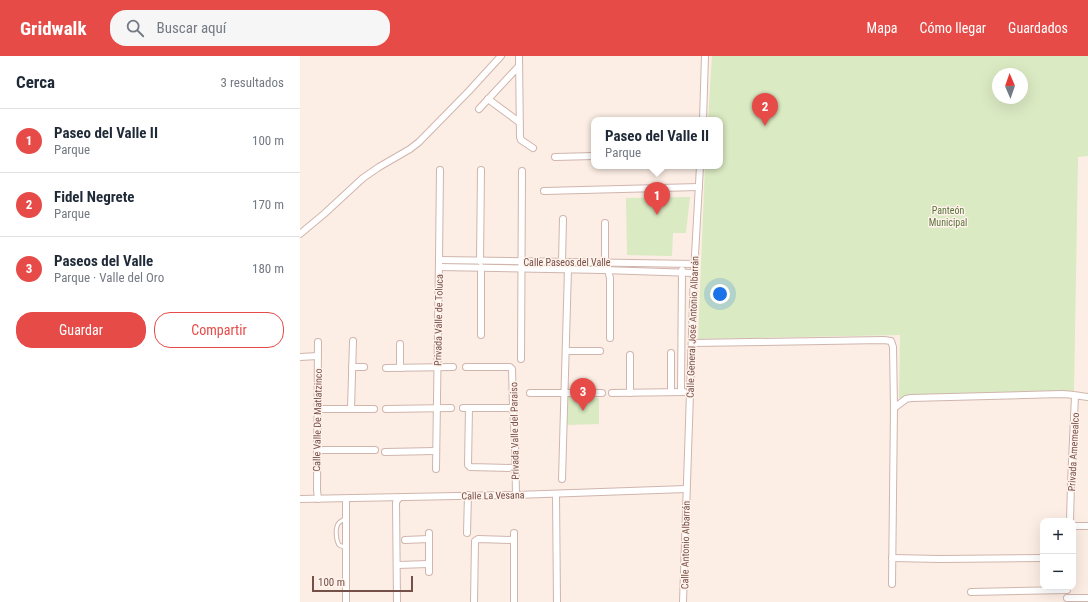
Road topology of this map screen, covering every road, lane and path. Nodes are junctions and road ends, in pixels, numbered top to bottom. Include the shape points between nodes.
1 (501, 56) edge
2 (520, 56) edge
3 (705, 56) edge
4 (519, 66) junction
5 (488, 99) junction
6 (479, 109) dead end
7 (703, 117) edge
8 (519, 122) junction
9 (533, 148) dead end
10 (591, 156) edge
11 (555, 157) dead end
12 (700, 169) edge
13 (440, 170) dead end
14 (481, 170) dead end
15 (522, 171) dead end
16 (698, 187) junction
17 (544, 191) dead end
18 (563, 219) dead end
19 (605, 223) dead end
20 (300, 234) edge
21 (562, 262) junction
22 (439, 263) junction
23 (606, 263) junction
24 (481, 264) junction
25 (682, 264) junction
26 (695, 264) junction
27 (522, 265) junction
28 (568, 269) junction
29 (609, 270) junction
30 (682, 273) junction
31 (694, 273) junction
32 (481, 335) dead end
33 (610, 338) dead end
34 (353, 341) dead end
35 (318, 342) dead end
36 (692, 343) junction
37 (400, 344) dead end
38 (566, 351) junction
39 (600, 351) dead end
40 (671, 353) dead end
41 (630, 354) dead end
42 (318, 356) junction
43 (300, 357) edge
44 (521, 359) dead end
45 (352, 367) junction
46 (364, 367) dead end
47 (437, 367) junction
48 (453, 367) dead end
49 (466, 367) dead end
50 (386, 368) dead end
51 (400, 368) junction
52 (671, 392) junction
53 (681, 392) junction
54 (690, 392) junction
55 (530, 393) dead end
56 (565, 393) junction
57 (602, 393) dead end
58 (612, 393) dead end
59 (630, 393) junction
60 (1075, 396) junction
61 (1088, 397) edge
62 (451, 408) dead end
63 (513, 408) junction
64 (894, 408) junction
65 (318, 409) junction
66 (351, 409) junction
67 (374, 409) dead end
68 (436, 409) junction
69 (386, 410) dead end
70 (317, 450) junction
71 (375, 450) dead end
72 (435, 451) junction
73 (385, 452) dead end
74 (515, 468) junction
75 (436, 469) dead end
76 (562, 479) dead end
77 (686, 489) junction
78 (556, 494) junction
79 (468, 495) junction
80 (516, 495) junction
81 (346, 498) junction
82 (400, 498) junction
83 (300, 499) edge
84 (318, 499) junction
85 (346, 518) junction
86 (1070, 518) edge
87 (1076, 526) edge
88 (1088, 526) edge
89 (467, 533) dead end
90 (405, 540) dead end
91 (346, 548) junction
92 (892, 558) junction
93 (1040, 558) edge
94 (429, 564) junction
95 (397, 566) junction
96 (429, 572) dead end
97 (892, 584) dead end
98 (1040, 590) edge
99 (971, 592) dead end
100 (1088, 598) edge
101 (1067, 600) edge
102 (346, 602) edge
103 (397, 602) edge
104 (474, 602) edge
105 (514, 602) edge
106 (557, 602) edge
107 (684, 602) edge

1 - 20 street via 419,142 363,178
2 - 4 street
3 - 7 street
4 - 5 street
4 - 8 street
5 - 6 street
5 - 8 street
8 - 9 street via 520,139
10 - 11 street
12 - 16 street, Calle General José Antonio Albarrán
13 - 22 street, Privada Valle de Toluca
14 - 24 street
15 - 27 street
16 - 17 street
16 - 26 street, Calle General José Antonio Albarrán
18 - 21 street
19 - 23 street
21 - 23 street, Calle Paseos del Valle
21 - 27 street, Calle Paseos del Valle
22 - 24 street, Calle Paseos del Valle
22 - 47 street, Privada Valle de Toluca
23 - 25 street, Calle Paseos del Valle
23 - 29 street
24 - 27 street, Calle Paseos del Valle
24 - 32 street
25 - 26 street, Calle Paseos del Valle
25 - 30 street
26 - 31 street, Calle General José Antonio Albarrán
27 - 28 street, Calle Paseos del Valle
27 - 44 street
28 - 29 street, Calle Paseos del Valle
28 - 38 street
29 - 30 street, Calle Paseos del Valle
29 - 33 street
30 - 31 street, Calle Paseos del Valle
30 - 53 street
31 - 36 street, Calle General José Antonio Albarrán
34 - 45 street
35 - 42 street, Calle Valle De Matlatzinco
36 - 54 street, Calle General José Antonio Albarrán
36 - 64 street via 890,341 893,347
37 - 51 street
38 - 39 street
38 - 56 street
40 - 52 street
41 - 59 street
42 - 43 street
42 - 65 street, Calle Valle De Matlatzinco
45 - 46 street
45 - 66 street
47 - 48 street
47 - 51 street
47 - 68 street, Privada Valle de Toluca
49 - 63 street, Privada Valle del Paraíso via 512,368
50 - 51 street
52 - 53 street
52 - 59 street
53 - 54 street
54 - 77 street, Calle General José Antonio Albarrán
55 - 56 street
56 - 57 street
56 - 76 street
58 - 59 street
60 - 61 street
60 - 64 street via 1062,394 911,398
60 - 86 street, Privada Amemealco
62 - 68 street
63 - 74 street, Privada Valle del Paraíso
63 - 74 street via 466,408 468,465
64 - 92 street
65 - 66 street
65 - 70 street, Calle Valle De Matlatzinco
66 - 67 street
68 - 69 street
68 - 72 street, Privada Valle de Toluca
70 - 71 street
70 - 84 street, Calle Valle De Matlatzinco
72 - 73 street
72 - 75 street, Privada Valle de Toluca
74 - 80 street, Privada Valle del Paraíso
77 - 78 street, Calle La Vesana
77 - 107 street, Calle Antonio Albarrán
78 - 80 street, Calle La Vesana
78 - 106 street
79 - 80 street, Calle La Vesana
79 - 82 street, Calle La Vesana
79 - 89 street
81 - 82 street, Calle La Vesana
81 - 84 street, Calle La Vesana
81 - 85 street
82 - 95 street via 396,502
83 - 84 street, Calle La Vesana
85 - 91 street
85 - 91 lane via 339,522 336,540 338,545
87 - 88 street
90 - 94 street via 429,536
91 - 102 street
92 - 93 street
92 - 97 street
94 - 95 street
94 - 96 street
95 - 103 street
98 - 99 street
100 - 101 street
104 - 105 street via 475,541 514,536

